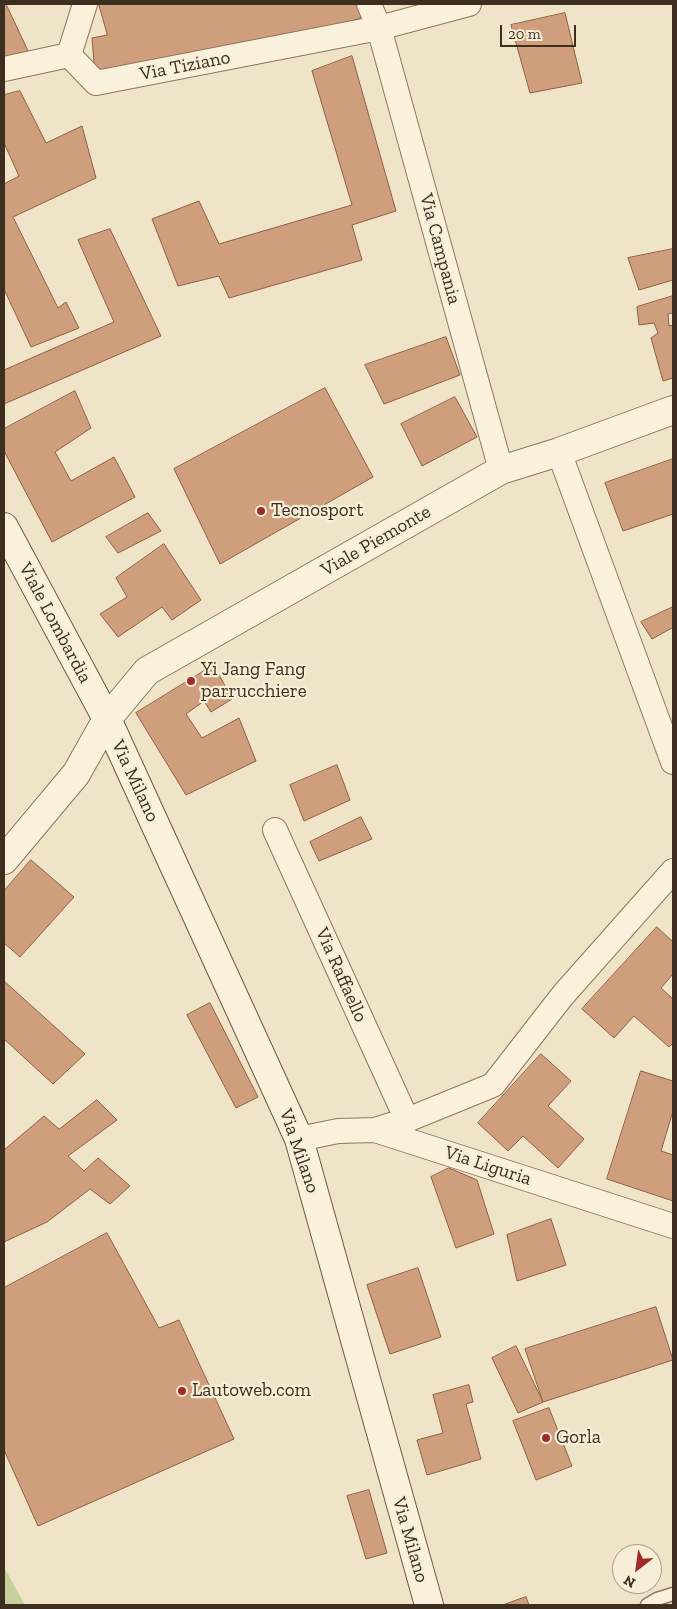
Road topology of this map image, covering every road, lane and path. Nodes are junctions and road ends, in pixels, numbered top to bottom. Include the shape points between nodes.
1 (85, 4) edge
2 (369, 4) edge
3 (469, 4) edge
4 (379, 28) junction
5 (69, 55) junction
6 (4, 69) edge
7 (673, 410) edge
8 (558, 452) junction
9 (501, 470) junction
10 (4, 527) edge
11 (107, 719) junction
12 (673, 762) edge
13 (275, 830) dead end
14 (4, 860) edge
15 (673, 871) edge
16 (407, 1120) junction
17 (375, 1130) junction
18 (299, 1140) junction
19 (673, 1226) edge
20 (673, 1594) edge
21 (429, 1605) edge
22 (647, 1605) edge

1 - 5 street
2 - 4 street, Via Campania
3 - 4 street
4 - 5 street, Via Tiziano via 96,83
4 - 9 street, Via Campania
5 - 6 street
7 - 8 main road, Viale Piemonte
8 - 9 main road, Viale Piemonte
8 - 12 street
9 - 11 main road, Viale Piemonte via 147,671
10 - 11 main road, Viale Lombardia
11 - 14 main road, Viale Piemonte via 76,774
11 - 18 main road, Via Milano
13 - 16 street, Via Raffaello
15 - 16 street via 563,996 493,1086
16 - 17 street
17 - 18 street, Via Liguria via 338,1131
17 - 19 street, Via Liguria
18 - 21 main road, Via Milano
20 - 22 lane

